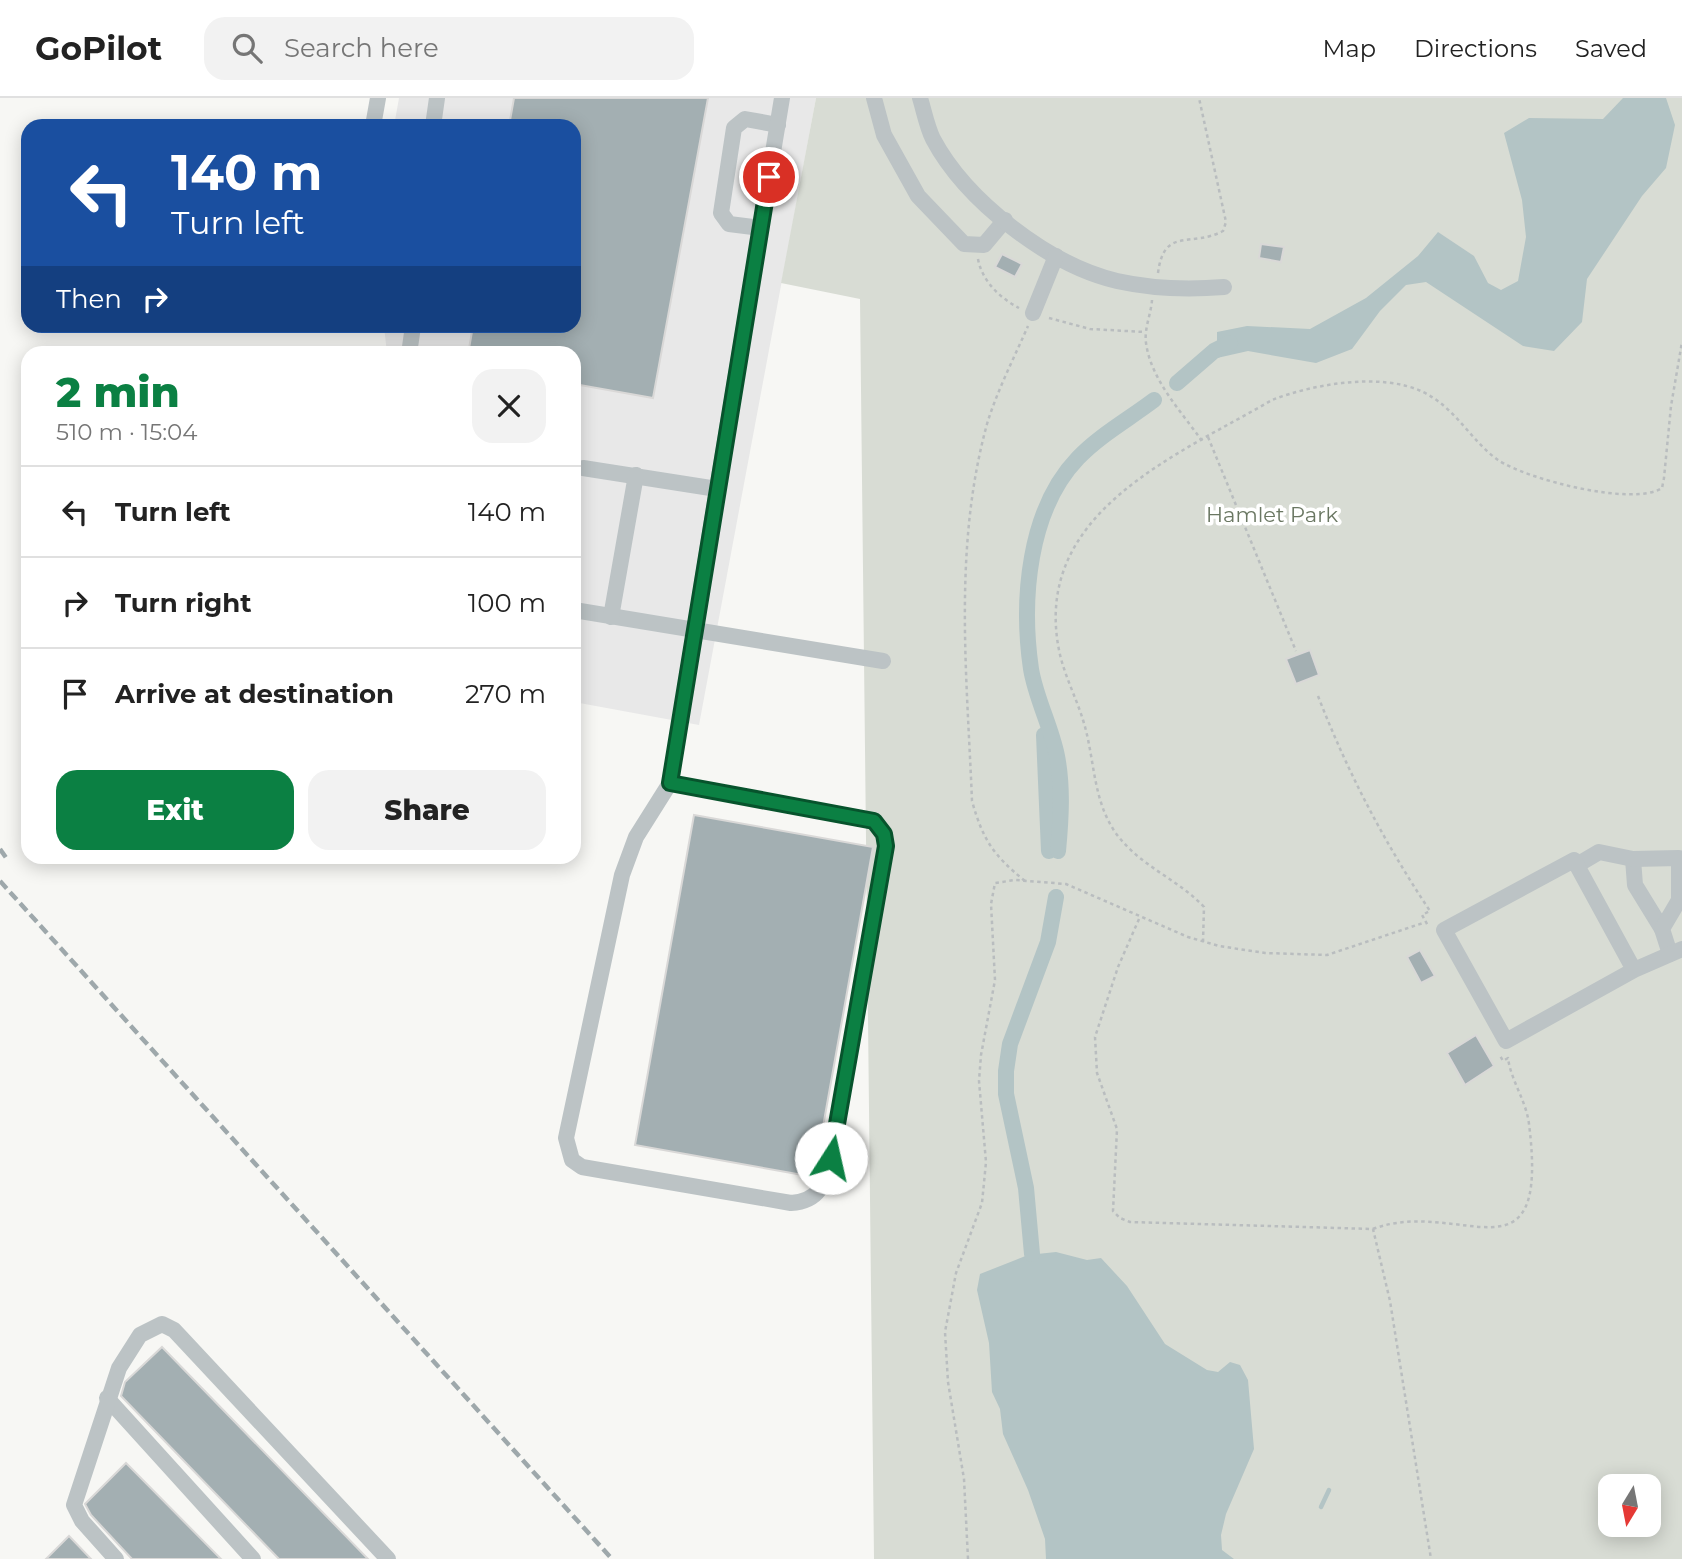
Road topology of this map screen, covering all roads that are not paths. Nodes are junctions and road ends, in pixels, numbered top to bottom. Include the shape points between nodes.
1 (378, 98) edge
2 (437, 98) edge
3 (782, 98) edge
4 (874, 98) edge
5 (920, 98) edge
6 (374, 119) edge
7 (434, 119) edge
8 (778, 125) junction
9 (1005, 220) junction
10 (761, 228) junction
11 (1055, 256) junction
12 (1224, 287) dead end
13 (1033, 313) road end
14 (583, 468) dead end
15 (636, 475) junction
16 (717, 489) junction
17 (581, 611) edge
18 (611, 617) junction
19 (693, 631) junction
20 (883, 662) dead end
21 (670, 783) junction
22 (1633, 859) junction
23 (1577, 865) junction
24 (1662, 929) junction
25 (1676, 951) edge
26 (1634, 970) junction
27 (107, 1398) junction
28 (116, 1559) edge
29 (253, 1559) edge
30 (388, 1559) edge

1 - 6 street
2 - 7 street
3 - 8 street
4 - 9 street via 884,135 918,196 964,244 984,245
5 - 9 street via 933,138 970,190
8 - 10 street
8 - 10 street via 745,119 734,128 721,213 729,224
9 - 11 street
10 - 16 street
11 - 12 street via 1115,280 1177,290
11 - 13 street
14 - 15 street
15 - 16 street
15 - 18 street
16 - 19 street
17 - 18 street
18 - 19 street
19 - 20 street
19 - 21 street
21 - 21 street via 636,837 622,875 566,1138 572,1160 582,1167 806,1202 823,1189 831,1158 886,846 884,834 874,821
22 - 23 street via 1599,852
22 - 24 street via 1635,885
22 - 24 street via 1679,858 1679,900
23 - 26 street
23 - 26 street via 1574,860 1444,930 1501,1045
24 - 25 street
25 - 26 street
27 - 28 street via 74,1505 82,1521
27 - 29 street
27 - 30 street via 140,1335 162,1324 174,1330

